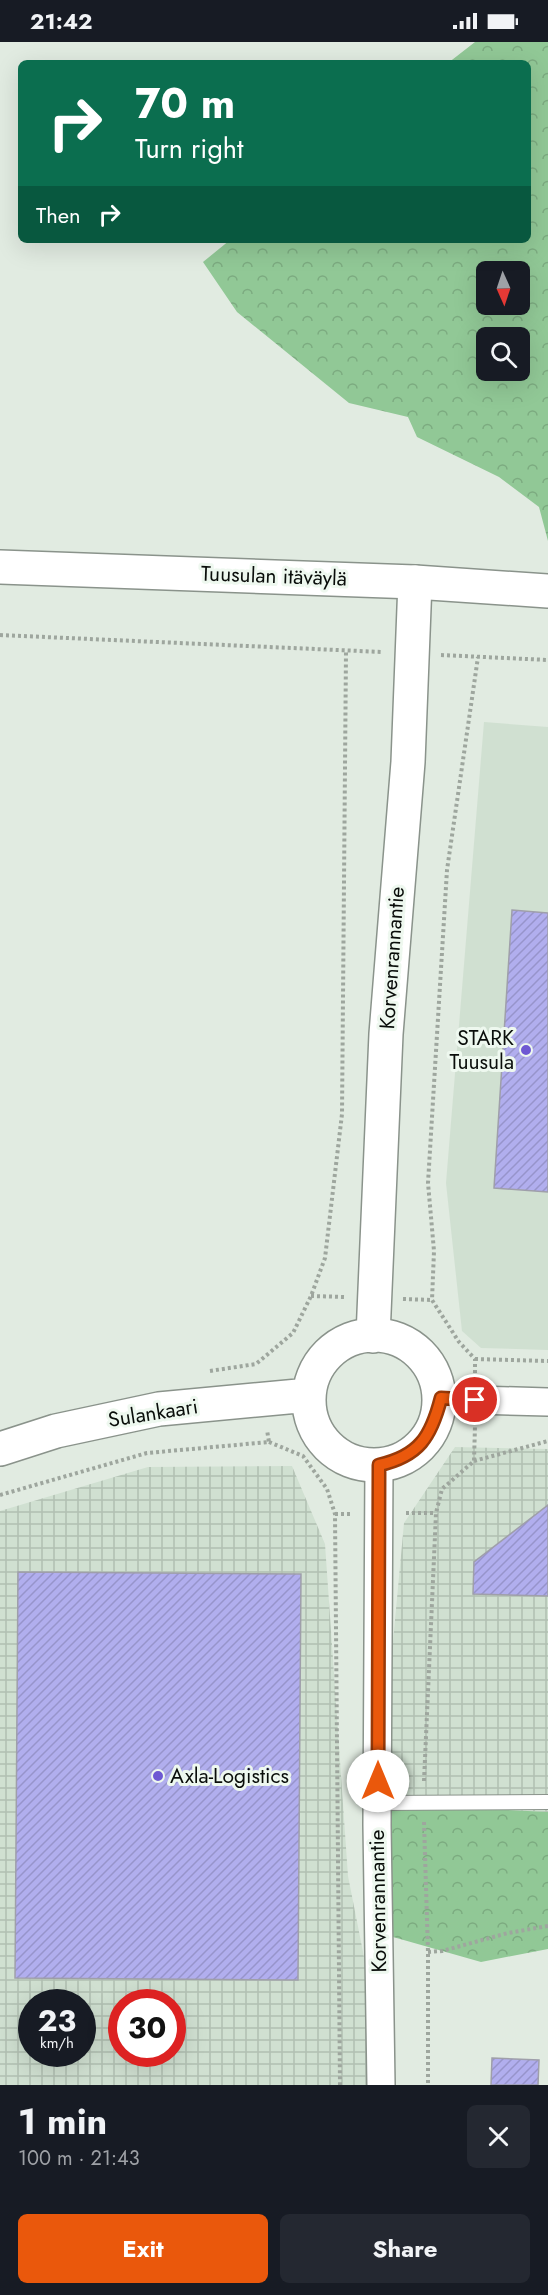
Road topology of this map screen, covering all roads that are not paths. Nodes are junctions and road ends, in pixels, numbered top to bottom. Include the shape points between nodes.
1 (0, 567) edge
2 (415, 582) junction
3 (548, 591) edge
4 (373, 1336) junction
5 (309, 1395) junction
6 (441, 1398) junction
7 (548, 1402) edge
8 (0, 1449) edge
9 (379, 1465) junction
10 (548, 1802) edge
11 (378, 1803) junction
12 (381, 2085) edge

1 - 2 street, Tuusulan itäväylä
2 - 3 street, Tuusulan itäväylä
2 - 4 street, Korvenrannantie via 408,762 386,1034
4 - 5 street via 354,1338 337,1347 313,1377
4 - 6 street via 393,1338 411,1347 426,1361
5 - 8 street, Sulankaari via 159,1409 56,1431
5 - 9 street via 311,1418 321,1438 337,1454 357,1463
6 - 7 street
6 - 9 street via 428,1436 415,1450
9 - 11 street, Korvenrannantie
10 - 11 lane
11 - 12 street, Korvenrannantie

